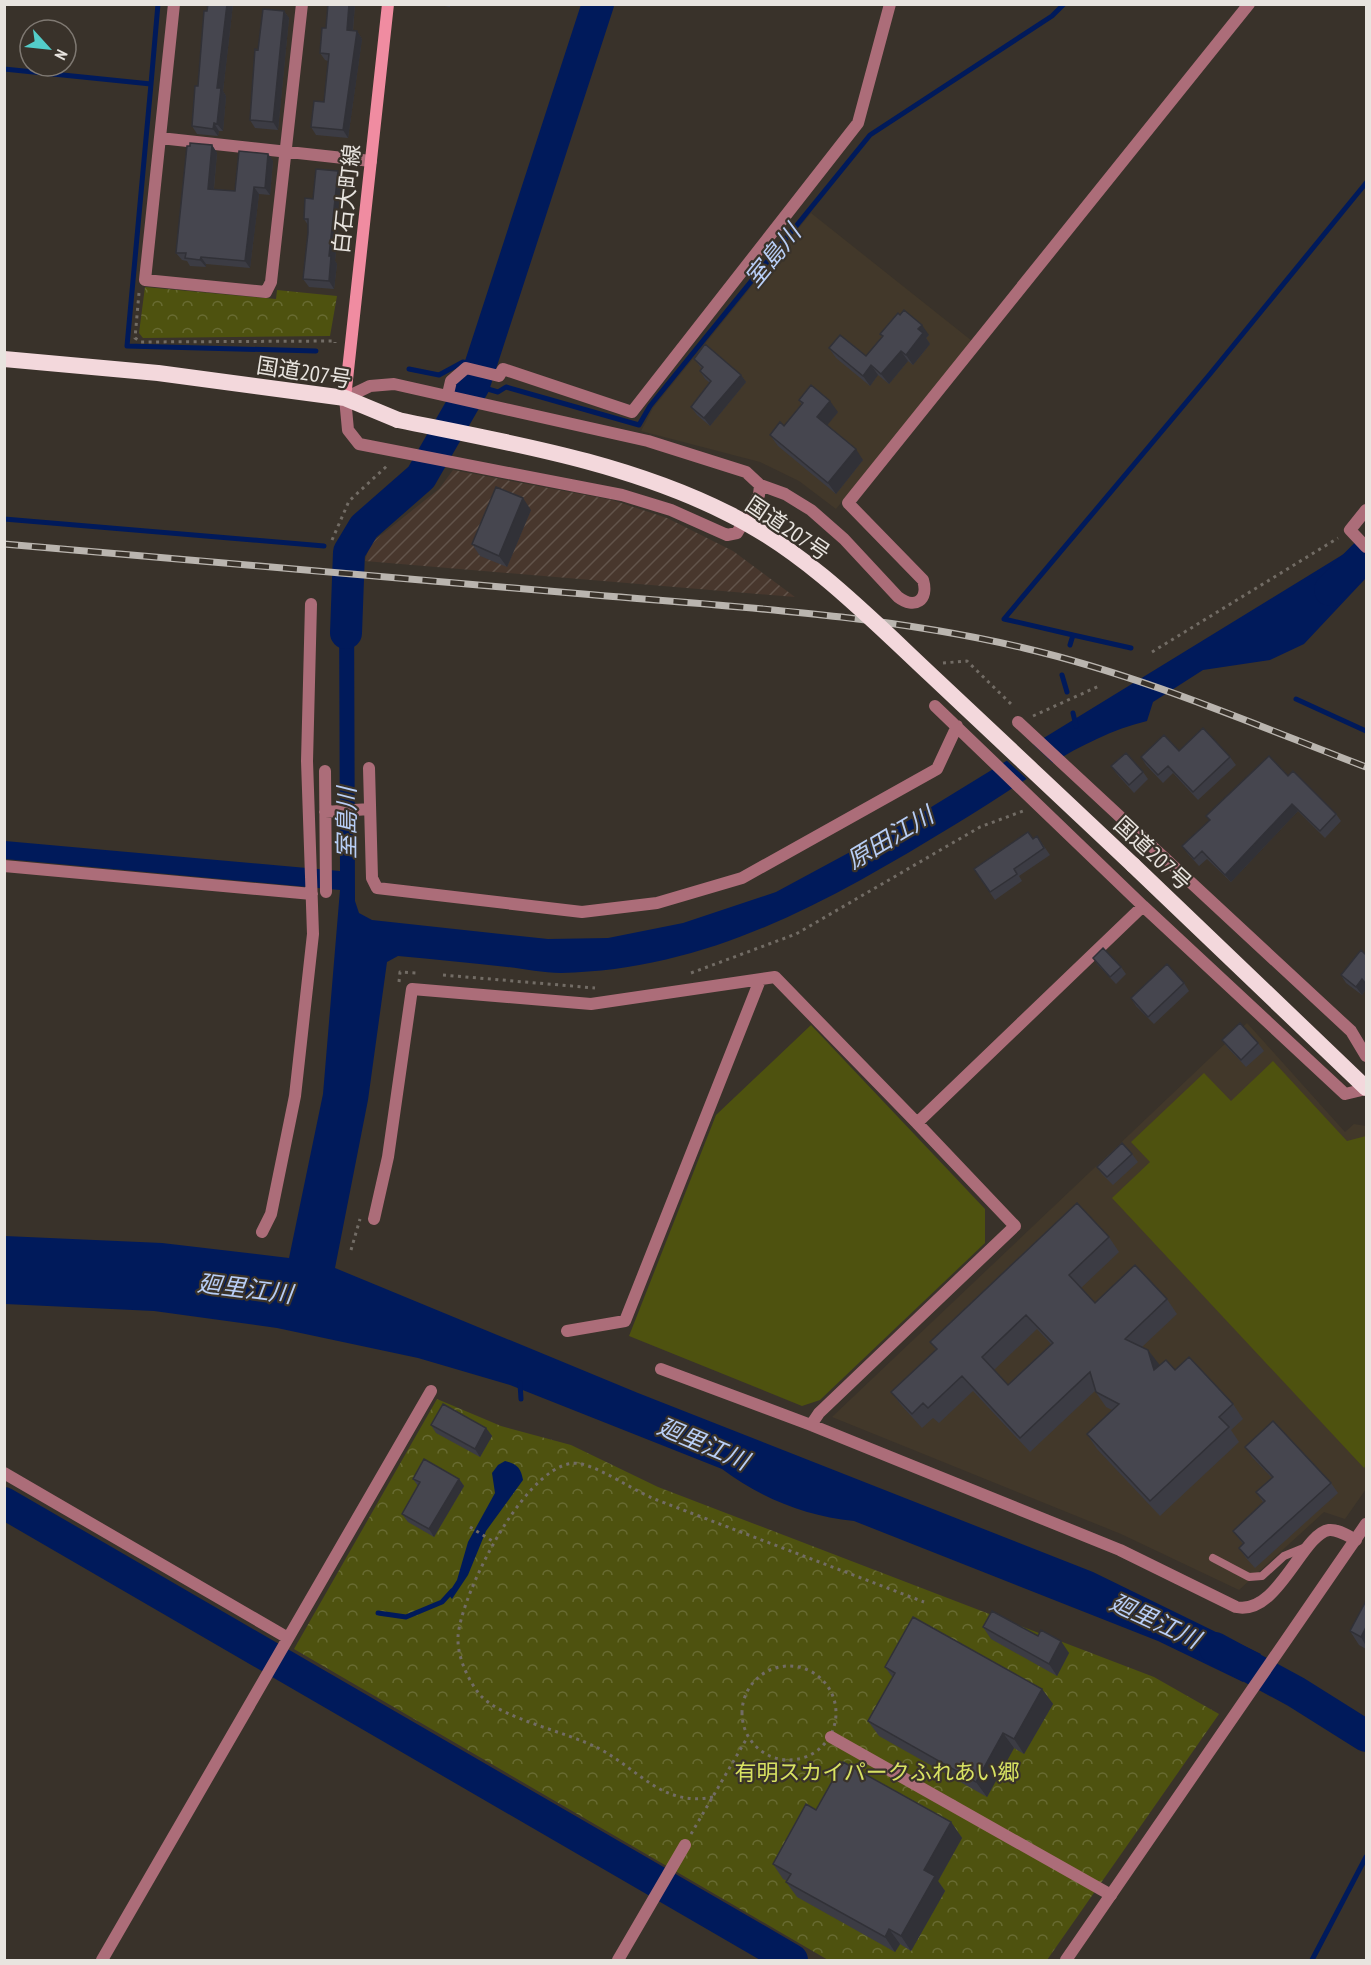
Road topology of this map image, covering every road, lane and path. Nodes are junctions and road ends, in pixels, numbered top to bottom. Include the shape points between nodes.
1 (174, 4) edge
2 (302, 4) edge
3 (388, 4) edge
4 (890, 4) edge
5 (1249, 4) edge
6 (160, 138) junction
7 (286, 152) junction
8 (371, 161) junction
9 (145, 280) junction
10 (334, 351) dead end
11 (4, 359) edge
12 (448, 394) junction
13 (345, 398) junction
14 (395, 450) junction
15 (760, 485) junction
16 (1366, 510) edge
17 (1352, 534) junction
18 (332, 540) dead end
19 (1366, 547) edge
20 (310, 604) dead end
21 (1152, 652) dead end
22 (943, 663) dead end
23 (1099, 686) dead end
24 (1011, 704) dead end
25 (935, 706) dead end
26 (1018, 722) joint
27 (957, 726) junction
28 (369, 768) dead end
29 (325, 771) dead end
30 (370, 809) junction
31 (325, 812) junction
32 (4, 866) edge
33 (326, 892) dead end
34 (312, 894) junction
35 (1143, 906) junction
36 (760, 980) junction
37 (1366, 1056) edge
38 (1366, 1088) edge
39 (916, 1123) junction
40 (374, 1219) dead end
41 (262, 1232) dead end
42 (567, 1331) dead end
43 (661, 1369) dead end
44 (431, 1391) dead end
45 (811, 1425) junction
46 (4, 1473) edge
47 (1366, 1524) edge
48 (470, 1527) dead end
49 (1356, 1539) junction
50 (494, 1542) junction
51 (1309, 1546) junction
52 (1213, 1558) dead end
53 (924, 1602) dead end
54 (288, 1638) junction
55 (831, 1737) junction
56 (747, 1738) junction
57 (713, 1797) junction
58 (685, 1845) joint
59 (1111, 1895) junction
60 (102, 1960) edge
61 (618, 1960) edge
62 (1066, 1960) edge

1 - 6 street
2 - 7 street
3 - 8 main road, 白石大町線
4 - 12 street via 858,123 632,412 502,369 499,376 466,368 451,381
5 - 15 street via 848,503 923,580 926,590 922,599 915,604 906,603 811,510
6 - 7 street
6 - 9 street
7 - 8 street
7 - 9 street via 271,282 266,292
8 - 13 main road, 白石大町線
9 - 10 path via 139,292 135,338 141,342 335,341
11 - 13 highway, 国道207号 via 158,373
12 - 13 street via 394,384 370,386
12 - 15 street via 648,441 746,472
13 - 14 street via 348,430 359,444
13 - 38 highway, 国道207号, bridge via 398,420 552,452 640,477 730,514 793,554 867,614
14 - 15 street via 622,495 671,510 727,535 736,533 759,495
14 - 18 path via 389,463 349,501
16 - 17 street
17 - 19 street
17 - 21 path
20 - 34 street via 308,761
22 - 24 path via 967,661
23 - 26 path
25 - 27 street
26 - 37 street via 1351,1031
27 - 30 street via 937,770 742,878 657,903 582,912 377,888 372,878
27 - 35 street
28 - 30 street
29 - 31 street
30 - 31 street
31 - 33 street
32 - 34 street
34 - 41 street via 313,934 295,1096 271,1214
35 - 38 street via 1345,1094
35 - 39 street
36 - 39 street via 775,977 786,986
36 - 40 street via 591,1004 412,989 388,1156
36 - 42 street via 625,1321
39 - 45 street via 1015,1226 819,1413
43 - 45 street
44 - 54 street
45 - 51 street via 1120,1550 1236,1607 1247,1609 1260,1603 1295,1567
46 - 54 street
47 - 49 street
48 - 50 path
49 - 51 street via 1332,1530 1323,1532
49 - 59 street
50 - 53 path via 530,1490 553,1468 580,1464 652,1498
50 - 57 path via 465,1599 458,1638 465,1671 482,1696 507,1714 555,1729 599,1749 673,1797 693,1801
51 - 52 lane via 1284,1556 1262,1576 1249,1577
54 - 60 street
55 - 56 path via 813,1755 790,1761 765,1755
55 - 56 path via 838,1712 831,1688 813,1670 789,1664 765,1671 747,1689 741,1713
55 - 59 street
56 - 57 path
57 - 58 path
58 - 61 street
59 - 62 street

